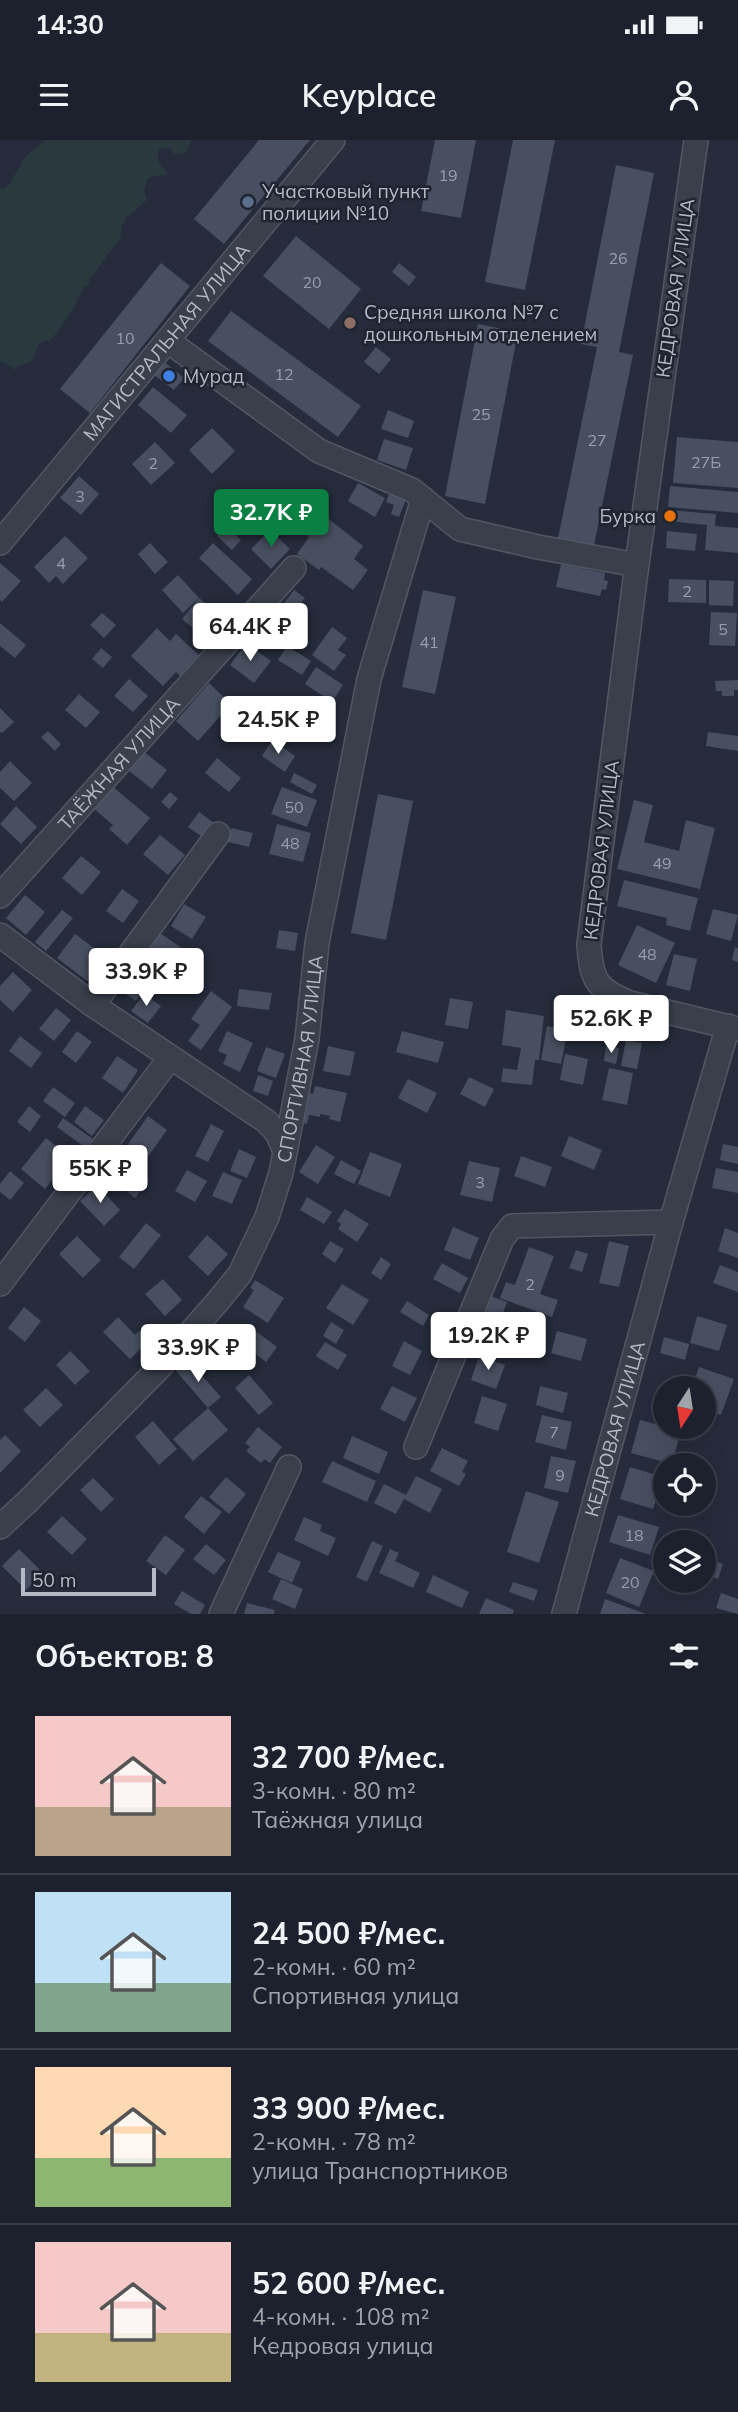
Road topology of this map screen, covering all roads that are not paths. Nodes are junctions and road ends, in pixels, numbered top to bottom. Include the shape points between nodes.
1 (333, 140) edge
2 (695, 140) edge
3 (168, 341) junction
4 (423, 499) junction
5 (0, 543) edge
6 (637, 565) junction
7 (294, 568) dead end
8 (218, 834) dead end
9 (0, 896) edge
10 (0, 935) edge
11 (93, 1005) junction
12 (733, 1027) edge
13 (170, 1058) junction
14 (284, 1149) junction
15 (671, 1222) junction
16 (0, 1284) edge
17 (416, 1447) dead end
18 (289, 1467) dead end
19 (0, 1527) edge
20 (221, 1614) edge
21 (564, 1614) edge

1 - 3 street, МАГИСТРАЛЬНАЯ УЛИЦА
2 - 6 street, КЕДРОВАЯ УЛИЦА
3 - 4 street via 319,451 412,490
3 - 5 street, МАГИСТРАЛЬНАЯ УЛИЦА
4 - 6 street via 460,529
4 - 14 street, СПОРТИВНАЯ УЛИЦА via 369,679 317,943 307,1039
6 - 12 street, КЕДРОВАЯ УЛИЦА via 590,965 600,987 630,1003
7 - 9 street, ТАЁЖНАЯ УЛИЦА
8 - 11 street
10 - 11 street
11 - 13 street
12 - 15 street, КЕДРОВАЯ УЛИЦА
13 - 14 street via 267,1121
13 - 16 street
14 - 19 street, СПОРТИВНАЯ УЛИЦА via 267,1217 240,1274 162,1365
15 - 17 street via 512,1226 502,1240
15 - 21 street, КЕДРОВАЯ УЛИЦА
18 - 20 street

